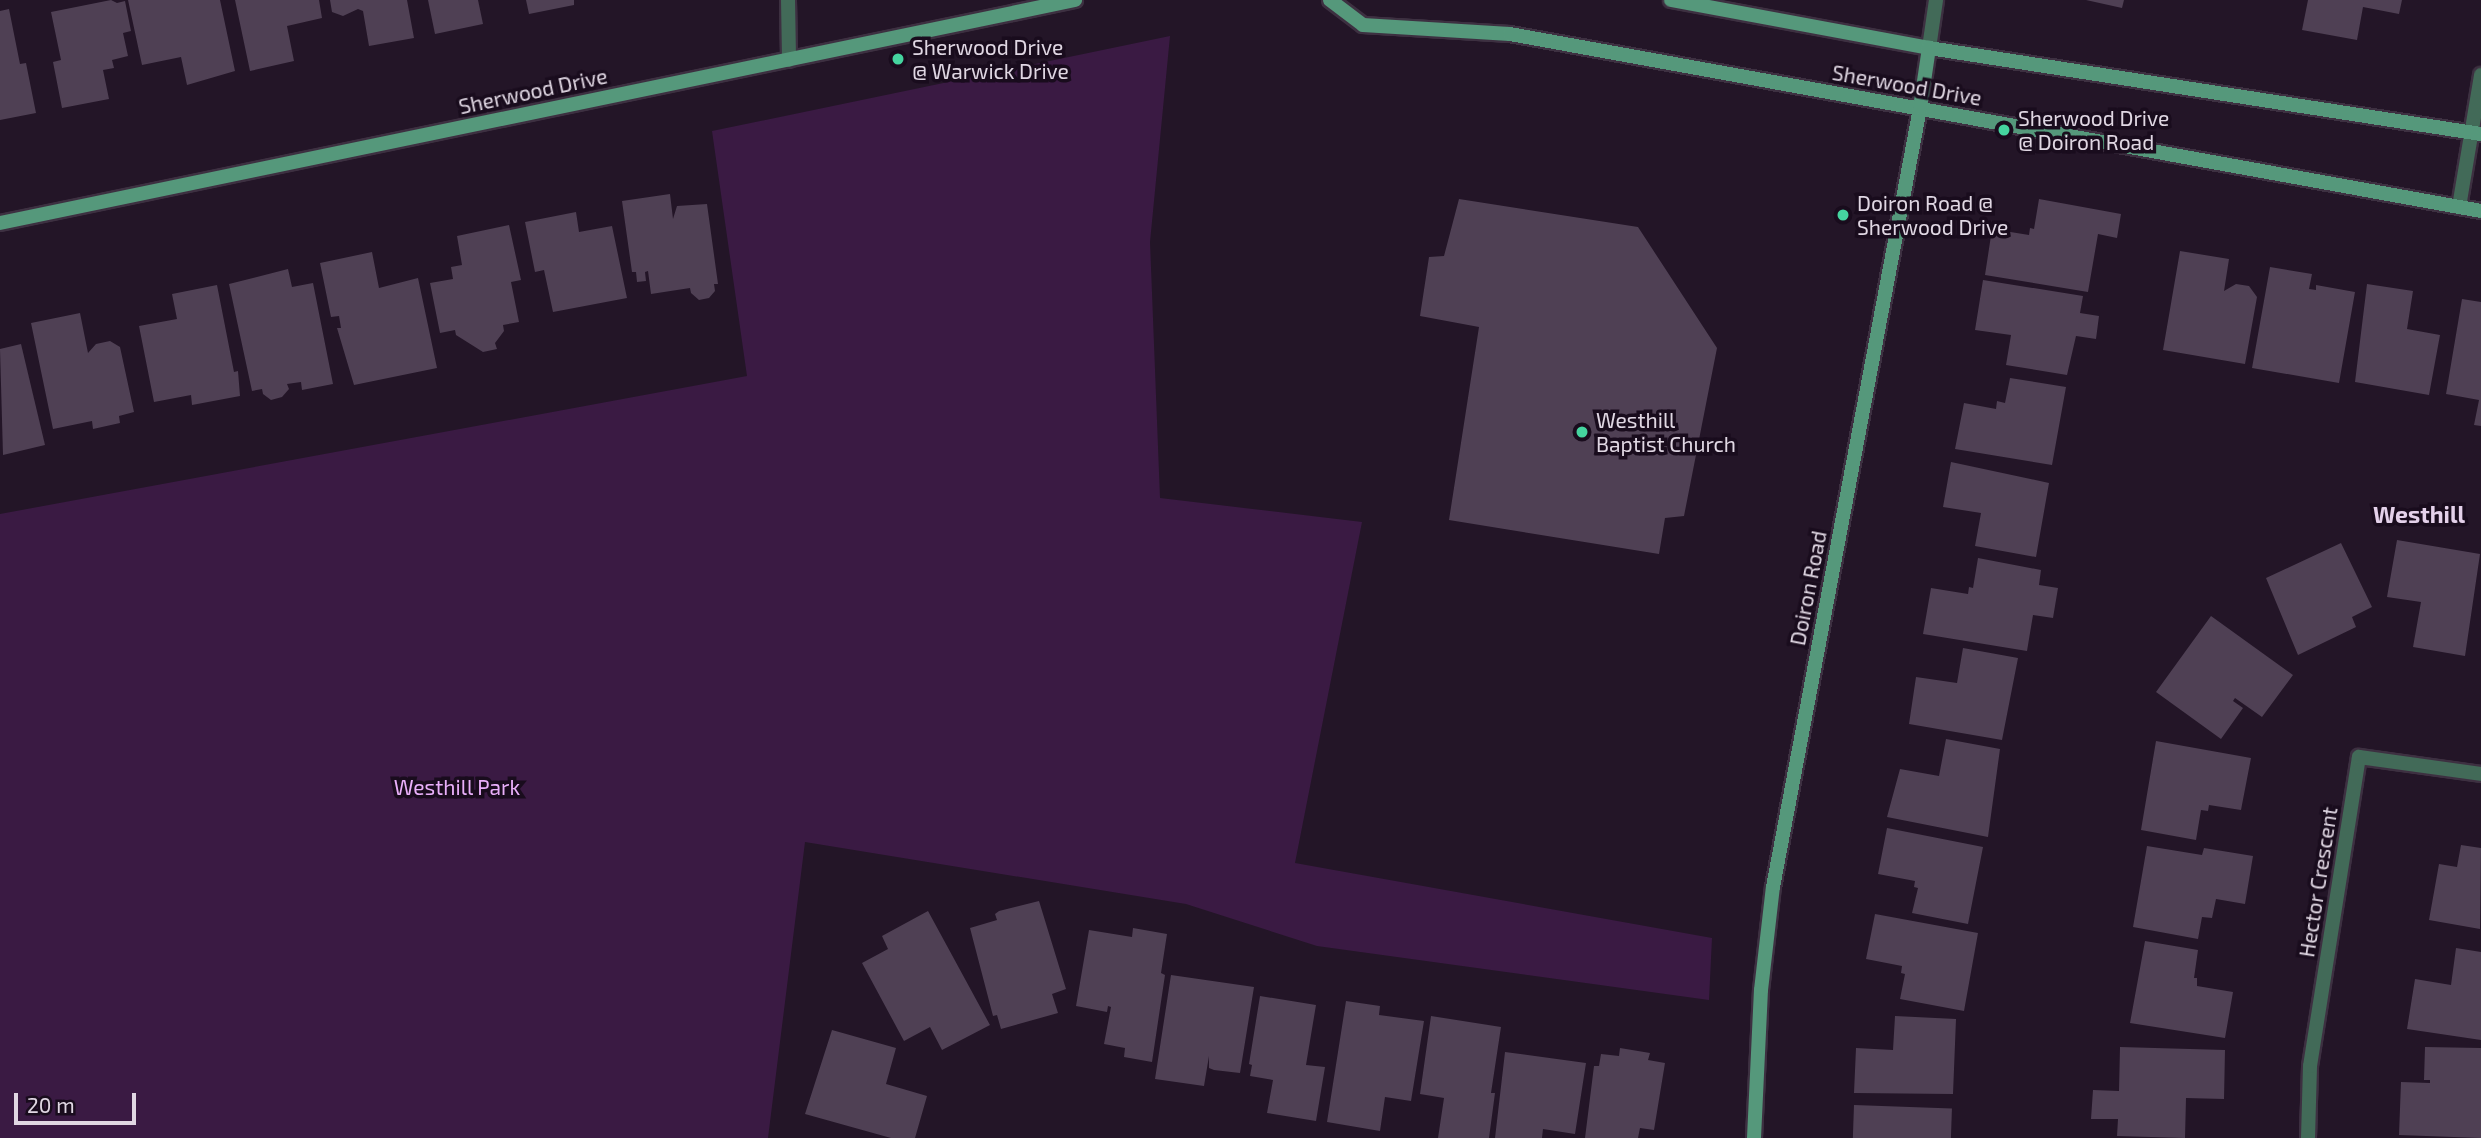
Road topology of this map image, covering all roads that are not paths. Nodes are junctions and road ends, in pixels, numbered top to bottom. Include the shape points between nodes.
1 (788, 0) edge
2 (1075, 0) edge
3 (1330, 0) edge
4 (1671, 0) edge
5 (1936, 0) edge
6 (1928, 48) junction
7 (789, 60) junction
8 (2481, 75) edge
9 (1920, 108) junction
10 (2476, 134) edge
11 (2459, 207) junction
12 (2481, 211) edge
13 (0, 223) edge
14 (2481, 774) edge
15 (1754, 1138) edge
16 (2308, 1138) edge

1 - 7 street
2 - 7 street, Sherwood Drive
3 - 9 street, Sherwood Drive via 1363,25 1510,34
4 - 6 street, Sherwood Drive
5 - 6 street
6 - 9 street, Doiron Road
6 - 10 street, Sherwood Drive
7 - 13 street, Sherwood Drive
8 - 10 street
9 - 11 street, Sherwood Drive
9 - 15 street, Doiron Road via 1773,887 1761,990
10 - 11 street
11 - 12 street, Sherwood Drive
14 - 16 street, Hector Crescent via 2358,757 2310,1066

